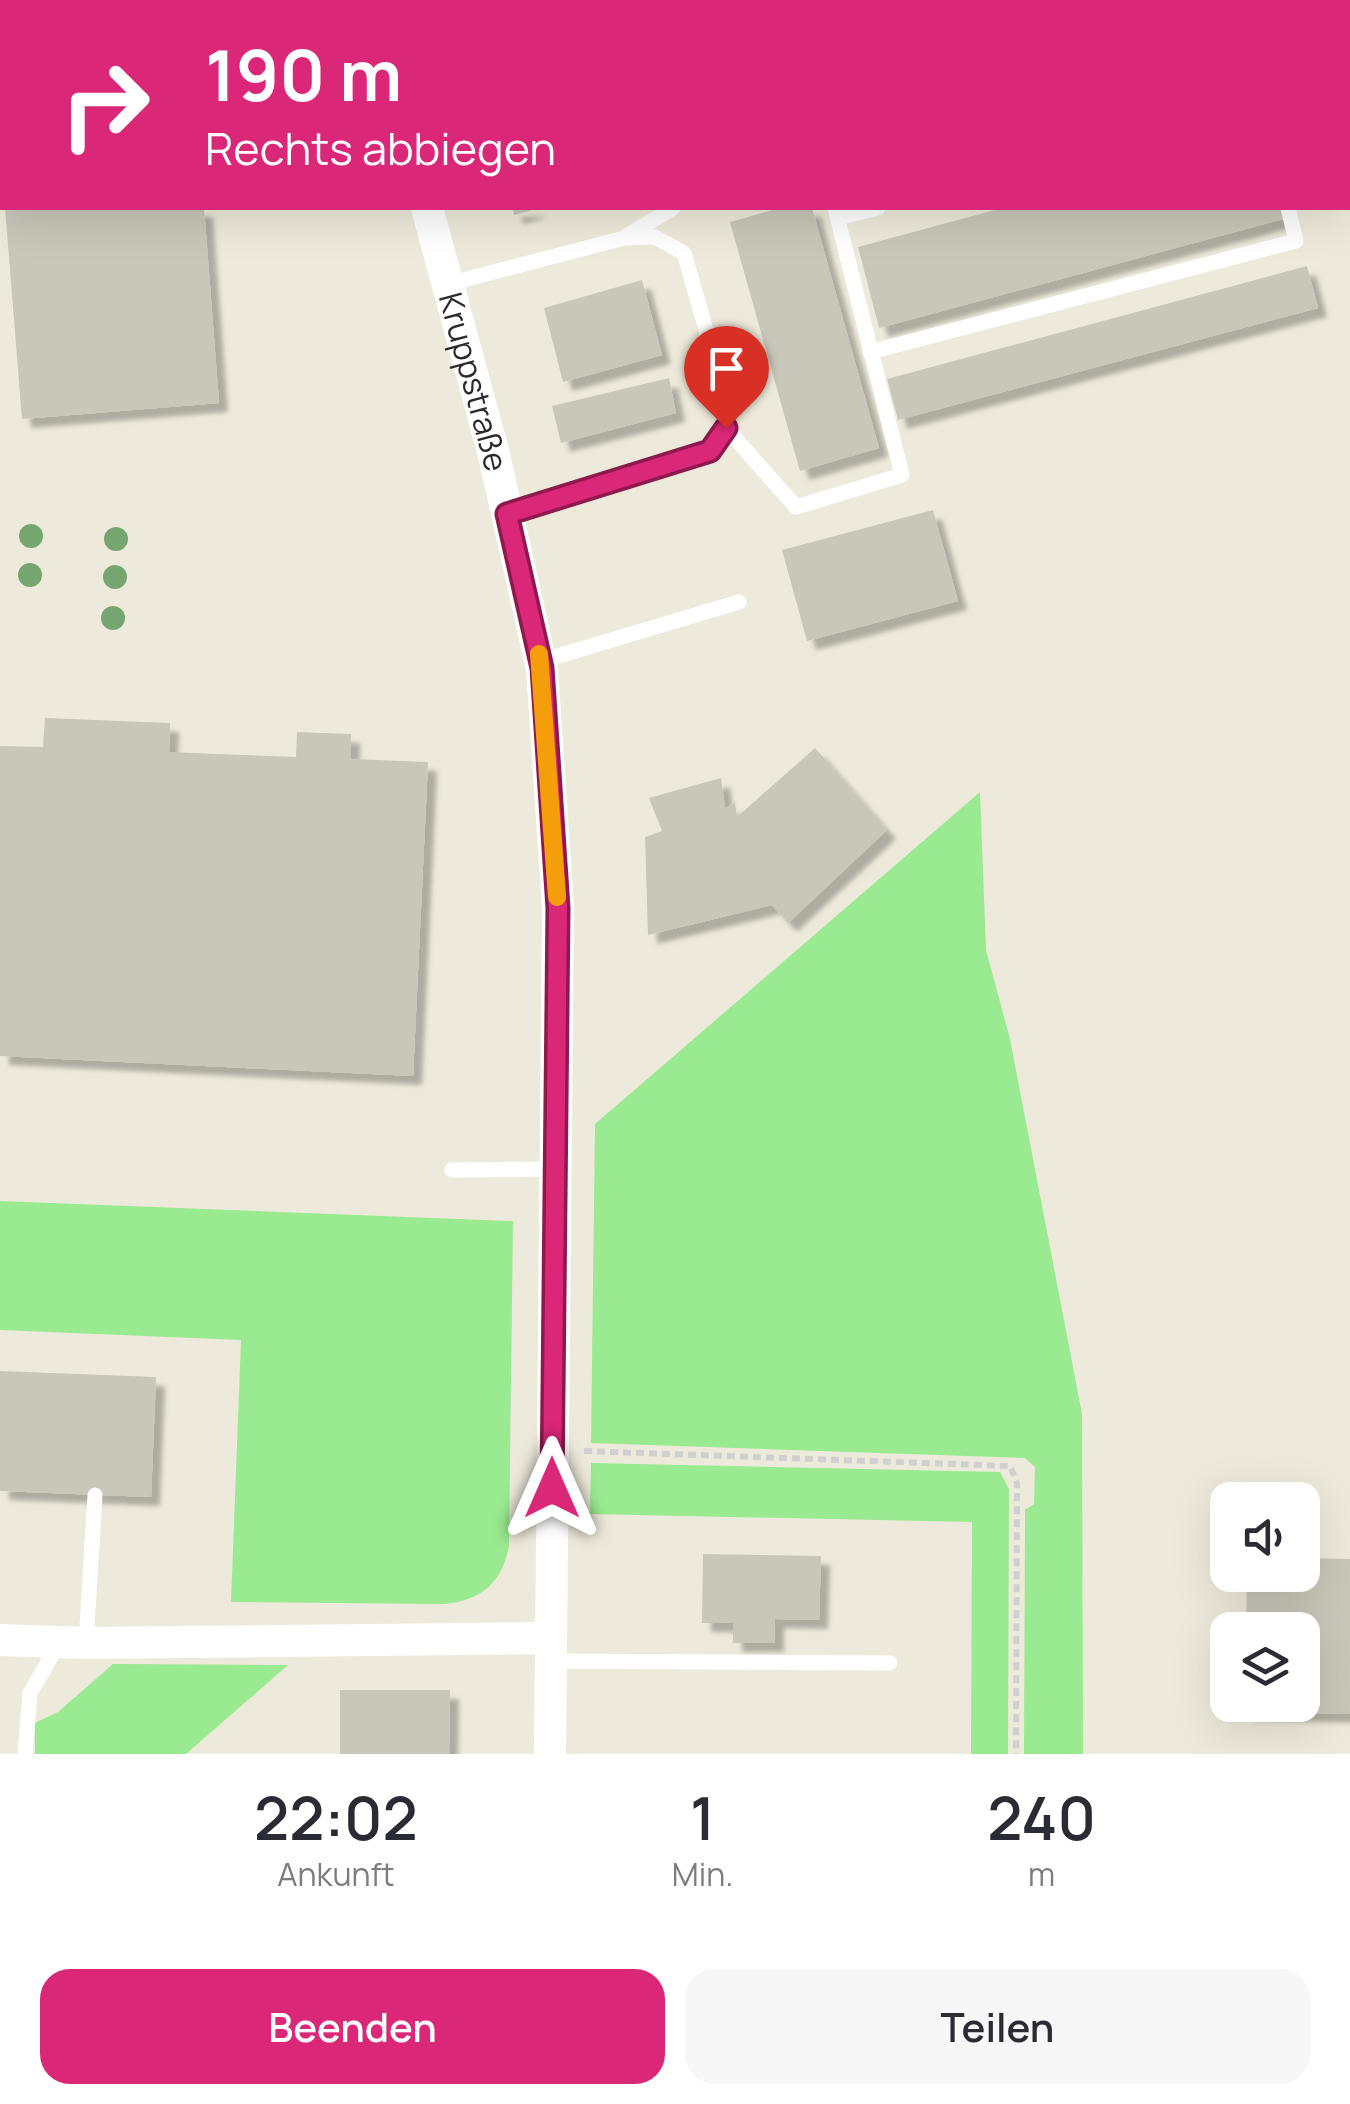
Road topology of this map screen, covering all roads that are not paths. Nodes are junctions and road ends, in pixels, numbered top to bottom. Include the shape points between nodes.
1 (427, 210) edge
2 (670, 210) edge
3 (861, 210) edge
4 (1288, 210) edge
5 (836, 213) edge
6 (624, 238) junction
7 (448, 284) junction
8 (870, 352) junction
9 (726, 428) junction
10 (507, 514) junction
11 (739, 602) dead end
12 (540, 661) junction
13 (556, 1169) junction
14 (452, 1170) dead end
15 (95, 1495) dead end
16 (0, 1640) edge
17 (73, 1642) junction
18 (551, 1650) junction
19 (890, 1663) dead end
20 (24, 1754) edge
21 (550, 1754) edge

1 - 7 street, Kruppstraße
2 - 6 lane
3 - 5 lane
4 - 8 lane via 1296,240
5 - 8 lane
6 - 7 lane
6 - 9 lane via 655,237 684,252 728,410
7 - 10 street, Kruppstraße
8 - 9 lane via 902,474 796,507
9 - 10 lane via 710,451
10 - 12 street, Kruppstraße
11 - 12 lane
12 - 13 street, Kruppstraße via 558,908
13 - 14 lane
13 - 18 street, Kruppstraße
15 - 17 lane
16 - 17 street
17 - 18 street
17 - 20 lane via 30,1693
18 - 19 lane
18 - 21 street, Kruppstraße

